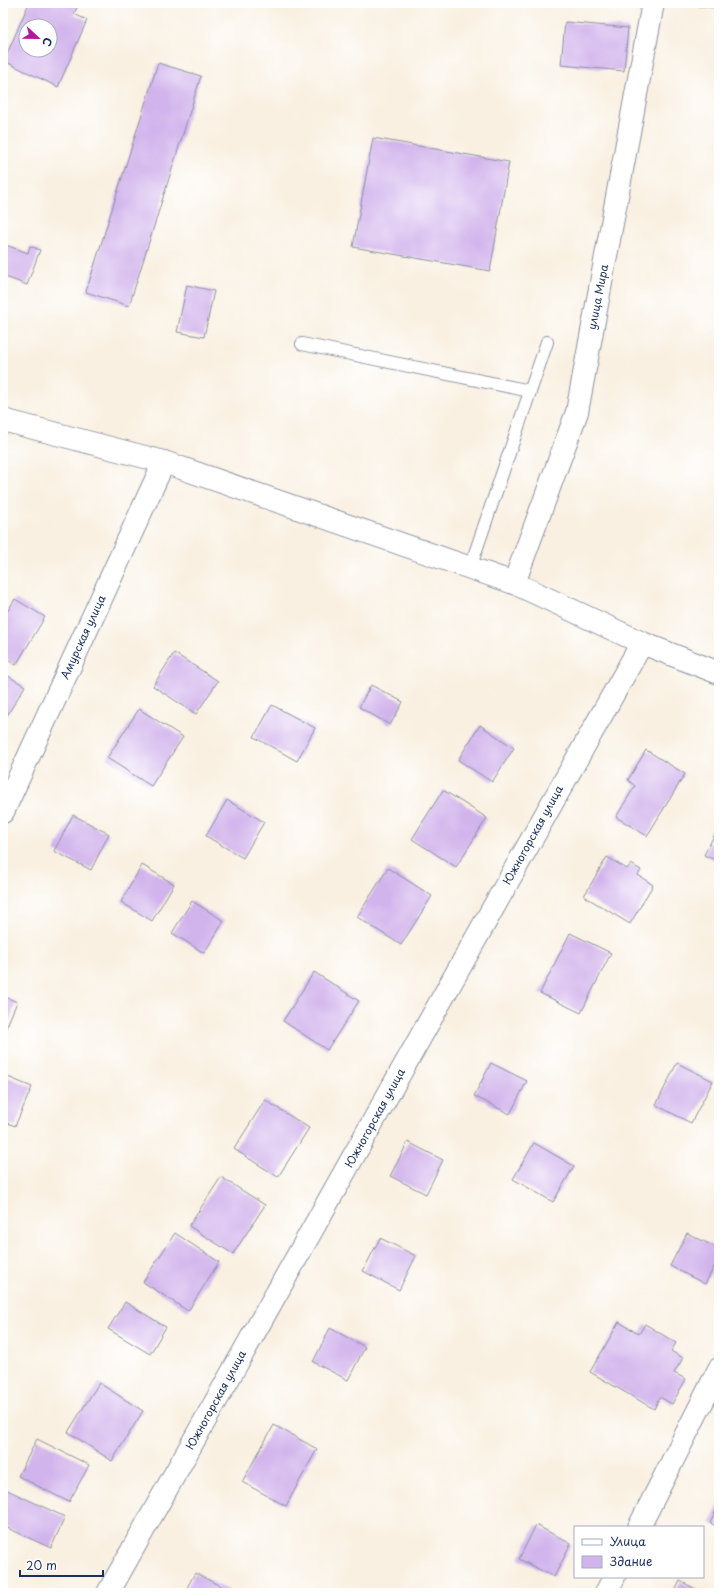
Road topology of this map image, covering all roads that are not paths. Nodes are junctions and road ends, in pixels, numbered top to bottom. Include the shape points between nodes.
1 (653, 3) edge
2 (547, 342) dead end
3 (302, 344) dead end
4 (530, 391) junction
5 (3, 420) edge
6 (164, 462) junction
7 (470, 568) junction
8 (514, 583) junction
9 (642, 643) junction
10 (719, 673) edge
11 (3, 812) edge
12 (719, 1369) edge
13 (640, 1526) edge
14 (614, 1578) edge
15 (108, 1593) edge
16 (606, 1593) edge

1 - 8 street, улица Мира via 577,412
2 - 4 lane
3 - 4 lane
4 - 7 lane
5 - 6 street
6 - 7 street
6 - 11 street, Амурская улица
7 - 8 street
8 - 9 street
9 - 10 street
9 - 15 street, Южногорская улица
12 - 13 street
14 - 16 street

